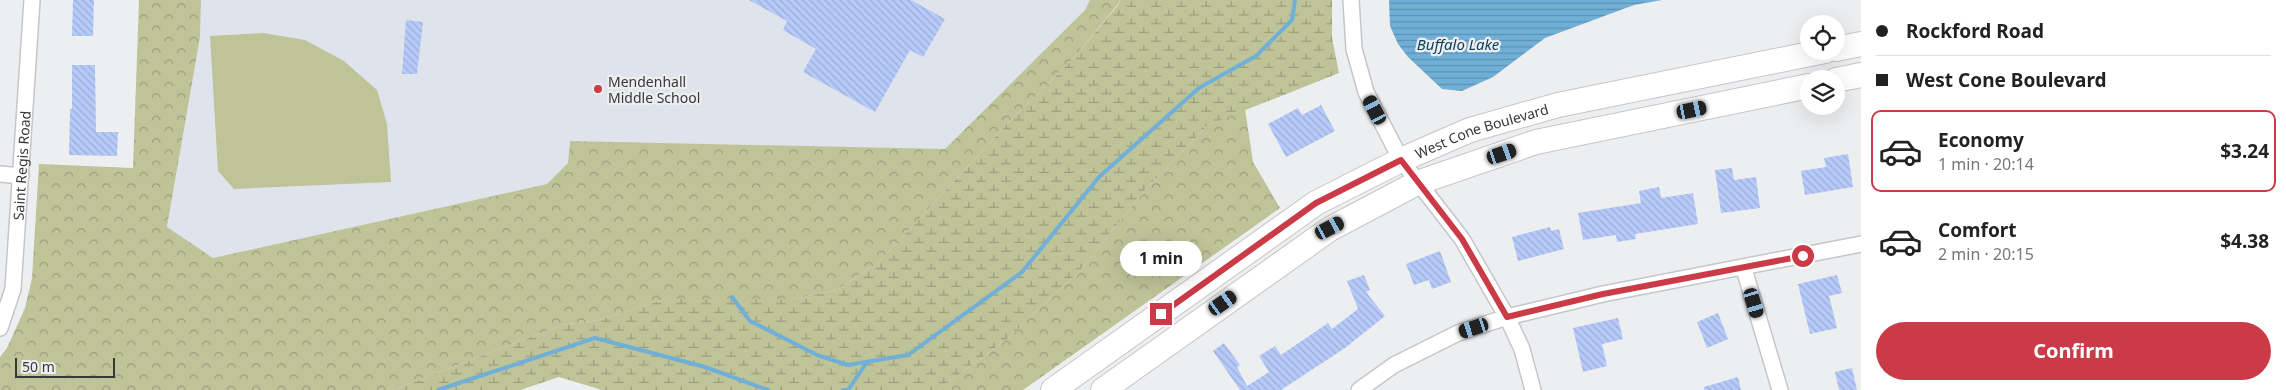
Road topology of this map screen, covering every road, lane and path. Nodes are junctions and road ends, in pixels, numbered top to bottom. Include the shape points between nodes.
1 (32, 0) edge
2 (1351, 0) edge
3 (1861, 44) edge
4 (1845, 47) edge
5 (1800, 56) edge
6 (1861, 75) edge
7 (1845, 78) edge
8 (1800, 88) edge
9 (1401, 160) junction
10 (0, 174) edge
11 (22, 176) junction
12 (1417, 182) junction
13 (1861, 244) edge
14 (1744, 269) junction
15 (1507, 317) junction
16 (0, 328) edge
17 (1053, 390) edge
18 (1103, 390) edge
19 (1358, 390) edge
20 (1534, 390) edge
21 (1780, 390) edge

1 - 11 street, Saint Regis Road
2 - 9 street via 1354,48 1366,92
3 - 4 main road
5 - 9 main road, West Cone Boulevard via 1558,105 1470,130
6 - 7 main road
8 - 12 main road, West Cone Boulevard via 1536,142
9 - 12 street
9 - 17 main road, West Cone Boulevard via 1316,203
10 - 11 street
11 - 16 street, Saint Regis Road via 13,289
12 - 15 street via 1462,239
12 - 18 main road, West Cone Boulevard via 1330,228
13 - 14 street
14 - 15 street via 1603,294
14 - 21 street
15 - 19 street via 1458,333 1394,365
15 - 20 street via 1522,348

